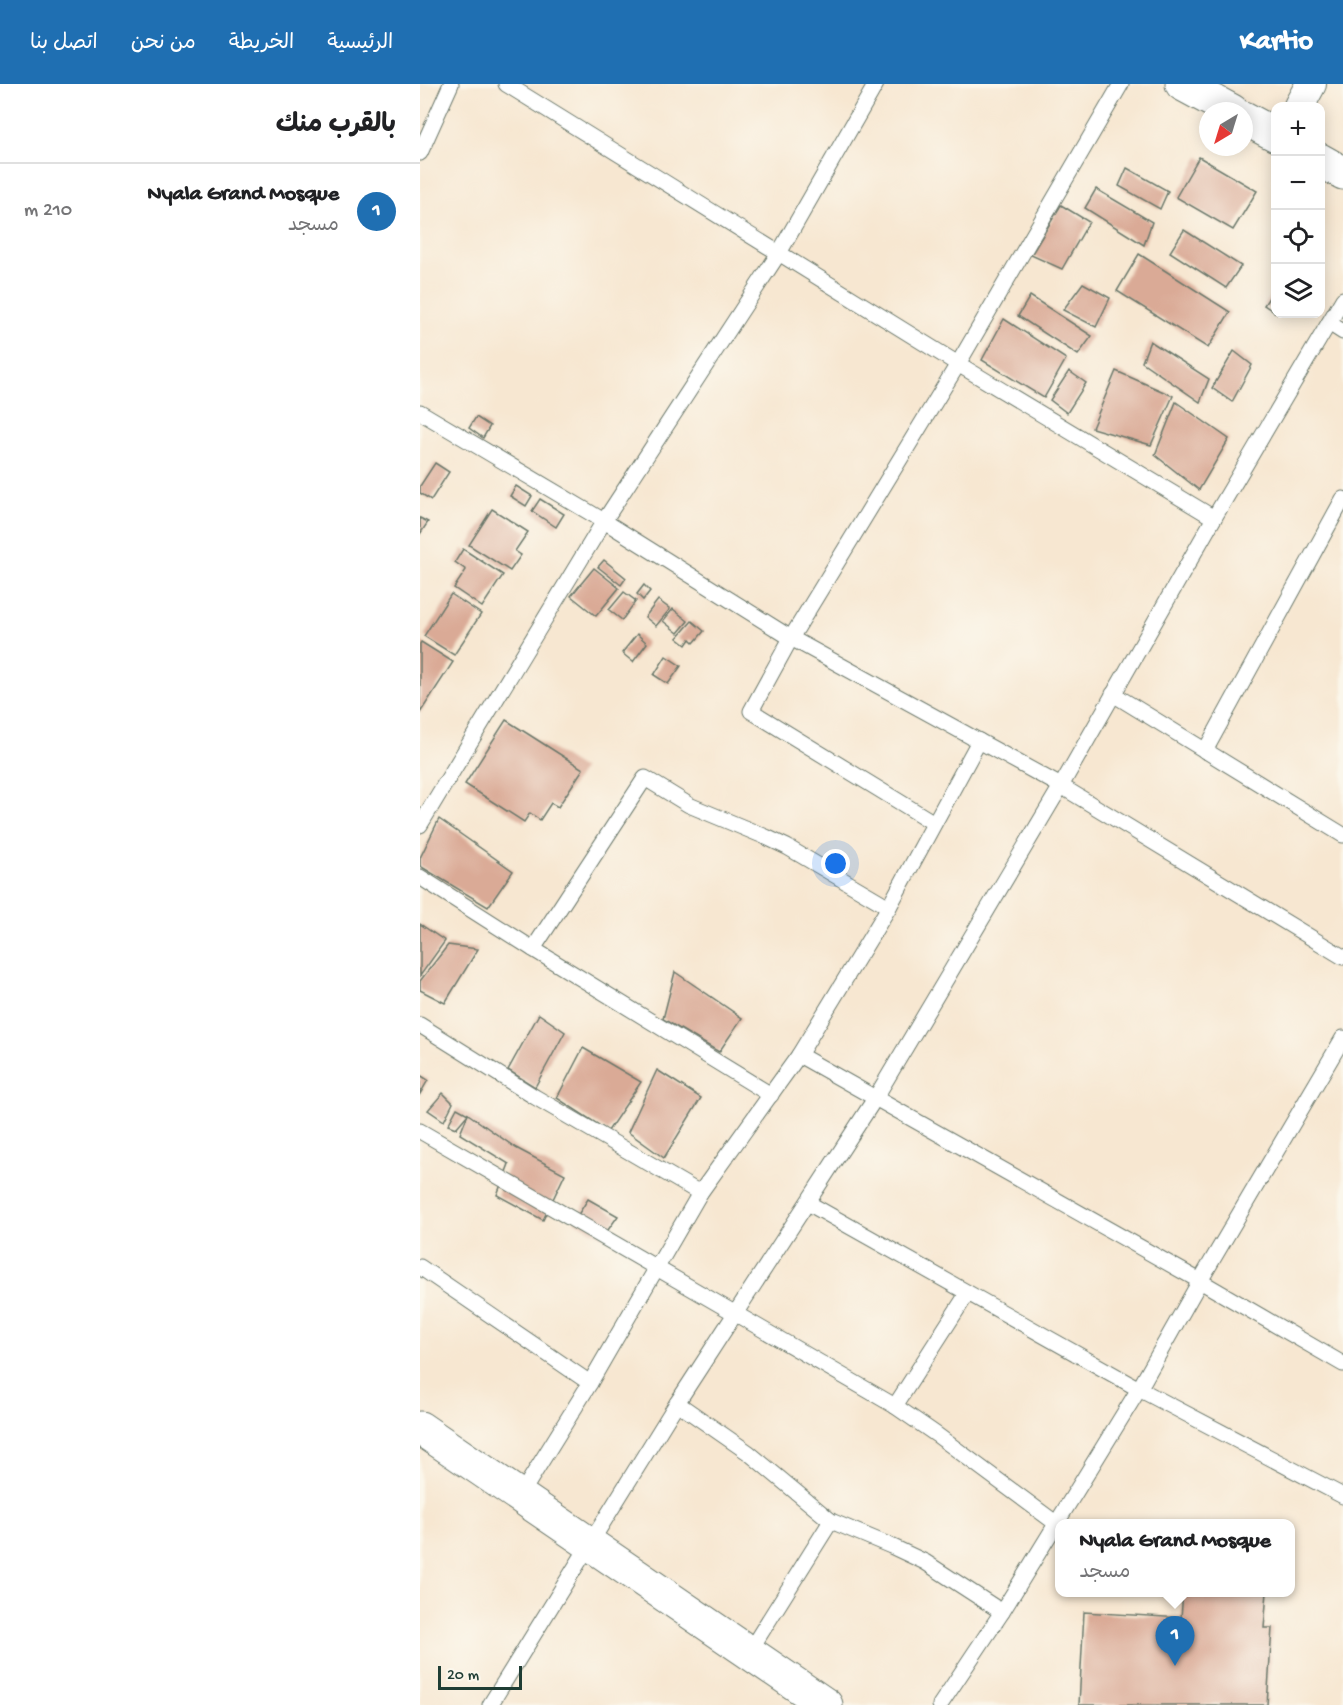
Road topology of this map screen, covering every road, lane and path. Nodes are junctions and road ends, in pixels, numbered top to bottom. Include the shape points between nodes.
1 (451, 84) edge
2 (506, 84) edge
3 (876, 84) edge
4 (1121, 84) edge
5 (1182, 84) edge
6 (1311, 84) edge
7 (1215, 102) edge
8 (1301, 102) edge
9 (1253, 123) edge
10 (1271, 133) edge
11 (420, 153) edge
12 (1325, 163) edge
13 (1343, 173) edge
14 (779, 253) junction
15 (1343, 299) edge
16 (1329, 323) junction
17 (1343, 332) edge
18 (958, 364) junction
19 (420, 412) edge
20 (1343, 499) edge
21 (1214, 518) junction
22 (604, 520) junction
23 (792, 638) junction
24 (1113, 694) junction
25 (979, 741) junction
26 (1205, 751) junction
27 (1061, 786) junction
28 (934, 823) junction
29 (420, 825) edge
30 (1343, 835) edge
31 (420, 877) edge
32 (889, 907) junction
33 (533, 949) junction
34 (1343, 957) edge
35 (420, 1025) edge
36 (1343, 1038) edge
37 (799, 1055) junction
38 (771, 1095) junction
39 (876, 1097) junction
40 (420, 1131) edge
41 (700, 1193) junction
42 (808, 1203) junction
43 (420, 1267) edge
44 (656, 1268) junction
45 (1200, 1281) junction
46 (967, 1294) junction
47 (736, 1314) junction
48 (1343, 1364) edge
49 (590, 1383) junction
50 (1139, 1389) junction
51 (677, 1403) junction
52 (895, 1406) junction
53 (420, 1428) edge
54 (520, 1496) junction
55 (1343, 1496) edge
56 (1060, 1519) edge
57 (831, 1521) junction
58 (1055, 1523) edge
59 (1055, 1527) edge
60 (591, 1544) junction
61 (1002, 1612) junction
62 (749, 1652) junction
63 (490, 1705) edge
64 (826, 1705) edge
65 (940, 1705) edge

1 - 11 lane
2 - 14 lane
3 - 14 lane
4 - 18 lane
5 - 7 main road
6 - 8 street
9 - 10 main road
12 - 13 main road
14 - 18 lane
14 - 22 lane
15 - 16 lane
16 - 17 lane
16 - 21 lane
18 - 21 lane
18 - 23 lane
19 - 22 lane
20 - 26 lane
21 - 24 lane
22 - 23 lane
22 - 29 lane
23 - 25 lane
23 - 28 lane via 751,711
24 - 26 lane
24 - 27 lane
25 - 27 lane
25 - 28 lane
26 - 30 lane
27 - 34 lane
27 - 39 lane
28 - 32 lane
31 - 33 lane
32 - 33 lane via 787,847 689,805 645,778
32 - 37 lane
33 - 38 lane
35 - 41 lane
36 - 45 lane
37 - 38 lane
37 - 39 lane
38 - 41 lane
39 - 42 lane
39 - 45 lane
40 - 44 lane
41 - 44 lane
42 - 46 lane
42 - 47 lane
43 - 49 lane
44 - 47 lane
44 - 49 lane
45 - 48 lane
45 - 50 lane
46 - 50 lane
46 - 52 lane
47 - 51 lane
47 - 52 lane
49 - 54 lane
50 - 55 lane
50 - 56 lane
51 - 57 lane via 749,1453
51 - 60 lane
52 - 58 lane
53 - 54 main road
54 - 60 main road
57 - 61 lane via 924,1563
57 - 62 lane
59 - 61 lane
60 - 62 main road
60 - 63 lane
61 - 65 lane
62 - 64 main road

